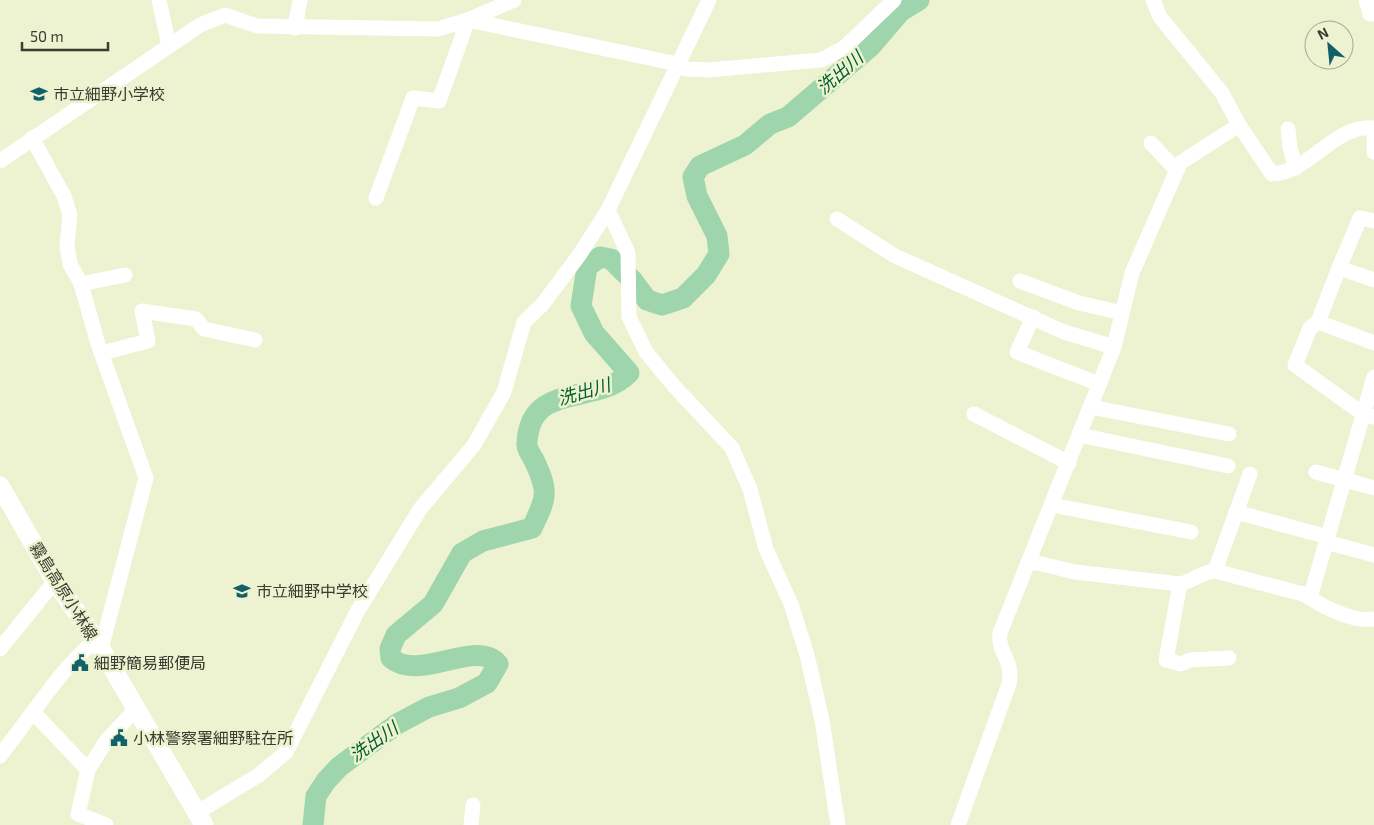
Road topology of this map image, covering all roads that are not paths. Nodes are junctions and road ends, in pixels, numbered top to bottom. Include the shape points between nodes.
1 (159, 0) edge
2 (300, 0) edge
3 (514, 0) edge
4 (708, 0) edge
5 (894, 0) edge
6 (1152, 0) edge
7 (1366, 0) edge
8 (1374, 14) edge
9 (468, 20) junction
10 (294, 28) junction
11 (170, 46) junction
12 (677, 66) junction
13 (1239, 125) junction
14 (1374, 128) edge
15 (1288, 129) dead end
16 (1374, 137) edge
17 (32, 138) junction
18 (1151, 144) dead end
19 (1374, 152) edge
20 (0, 161) edge
21 (1296, 168) junction
22 (1177, 171) junction
23 (376, 198) dead end
24 (608, 210) junction
25 (837, 220) dead end
26 (1374, 221) edge
27 (1339, 268) junction
28 (125, 275) dead end
29 (1374, 280) edge
30 (1020, 281) dead end
31 (81, 284) junction
32 (1122, 313) junction
33 (1034, 318) junction
34 (1318, 322) junction
35 (255, 340) dead end
36 (1374, 343) edge
37 (1114, 347) junction
38 (102, 353) junction
39 (1374, 377) edge
40 (1099, 384) junction
41 (1090, 407) junction
42 (974, 414) dead end
43 (1369, 416) edge
44 (1229, 434) dead end
45 (1079, 435) junction
46 (1069, 463) junction
47 (1228, 466) dead end
48 (1316, 472) dead end
49 (1250, 474) dead end
50 (1344, 480) junction
51 (0, 486) edge
52 (1374, 488) edge
53 (1052, 505) junction
54 (1236, 512) junction
55 (1191, 532) dead end
56 (1327, 540) junction
57 (1374, 555) edge
58 (1029, 561) junction
59 (1215, 571) junction
60 (55, 581) junction
61 (1180, 584) junction
62 (1310, 598) junction
63 (1374, 619) edge
64 (98, 645) junction
65 (0, 649) edge
66 (1229, 658) dead end
67 (135, 710) junction
68 (33, 712) junction
69 (0, 756) edge
70 (88, 770) junction
71 (473, 805) dead end
72 (76, 819) edge
73 (200, 819) edge
74 (106, 825) edge
75 (471, 825) edge
76 (838, 825) edge
77 (958, 825) edge

1 - 11 street
2 - 10 street
3 - 9 street
4 - 12 street
5 - 12 street via 844,48 821,60 709,70
6 - 13 street via 1160,17 1222,92
7 - 8 street via 1370,14
9 - 10 street via 438,29
9 - 12 street
9 - 23 street via 439,101 413,98
10 - 11 street via 257,26 225,15 200,25
11 - 17 street
12 - 24 street
13 - 21 street via 1272,174
13 - 22 street via 1180,163
14 - 21 street via 1360,126 1346,132
15 - 21 street
16 - 19 street
17 - 20 street
17 - 31 street via 66,202 70,215 67,246 70,264
18 - 22 street
22 - 32 street via 1132,273
24 - 73 street via 580,254 524,322 504,392 474,445 420,509 357,612 286,752
24 - 76 street via 628,253 629,317 646,352 732,448 750,489 766,549 791,604 807,655 822,720
25 - 33 street via 895,256
26 - 27 street via 1360,218
27 - 29 street
27 - 34 street
28 - 31 street
30 - 32 street via 1080,303
31 - 38 street
32 - 37 street
33 - 37 street via 1064,332
33 - 40 street via 1017,352
34 - 36 street
34 - 43 street via 1310,328 1295,365
35 - 38 street via 204,329 196,319 142,311 148,341
37 - 40 street
38 - 64 street via 146,478
39 - 43 street
40 - 41 street
41 - 44 street
41 - 45 street
42 - 46 street
43 - 50 street
45 - 46 street
45 - 47 street
46 - 53 street
48 - 50 street
49 - 54 street
50 - 52 street
50 - 56 street
51 - 60 main road, 霧島高原小林線
53 - 55 street
53 - 58 street
54 - 56 street
54 - 59 street
56 - 57 street
56 - 62 street
58 - 61 street via 1075,572
58 - 77 street via 1000,633 999,642 1012,673
59 - 61 street via 1204,572 1194,580
59 - 62 street
60 - 64 main road, 霧島高原小林線
60 - 65 street
61 - 66 street via 1166,660 1181,664 1190,660
62 - 63 street via 1326,608 1366,620
64 - 67 main road, 霧島高原小林線
64 - 68 street via 70,663
67 - 70 street via 106,741
67 - 73 main road, 霧島高原小林線
68 - 69 street
68 - 70 street
70 - 72 street
71 - 75 street
72 - 74 street

